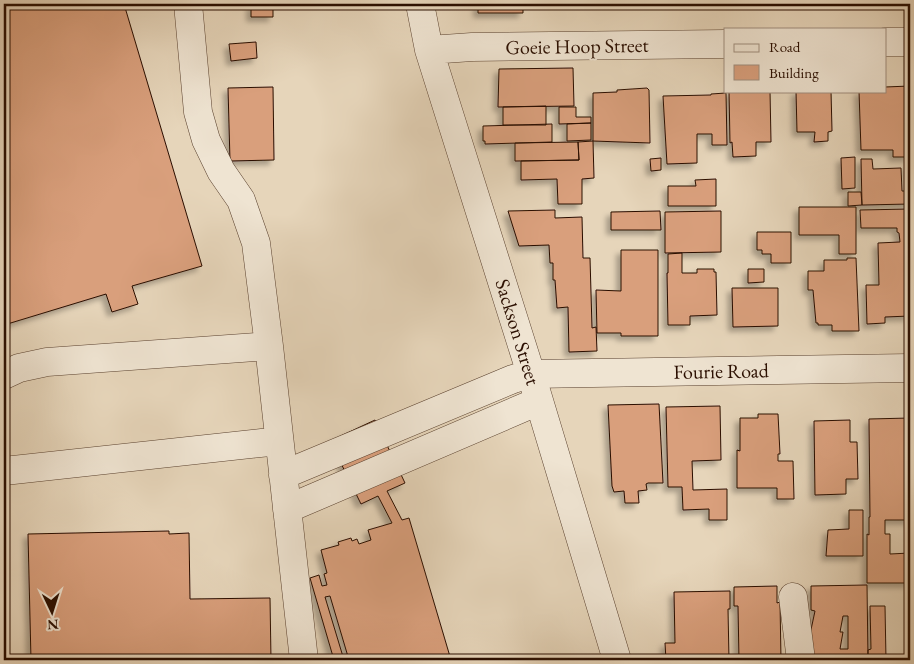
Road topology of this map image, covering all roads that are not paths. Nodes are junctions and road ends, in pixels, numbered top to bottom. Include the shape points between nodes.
1 (188, 4) edge
2 (420, 4) edge
3 (886, 42) edge
4 (910, 42) edge
5 (724, 44) edge
6 (428, 50) junction
7 (269, 346) junction
8 (910, 368) edge
9 (531, 374) junction
10 (4, 375) edge
11 (539, 401) junction
12 (279, 441) junction
13 (4, 471) edge
14 (283, 475) junction
15 (287, 509) junction
16 (794, 597) dead end
17 (304, 660) edge
18 (617, 660) edge
19 (800, 660) edge

1 - 7 street via 198,112 206,140 221,171 241,200 256,243
2 - 6 street, Sackson Street
3 - 4 street
5 - 6 street, Goeie Hoop Street
6 - 9 street, Sackson Street
7 - 10 street via 47,362
7 - 12 street
8 - 9 street, Fourie Road
9 - 11 street, Sackson Street
9 - 14 street, Fourie Road
11 - 15 street
11 - 18 street, Sackson Street
12 - 13 street
12 - 14 street
14 - 15 street
15 - 17 street
16 - 19 street

